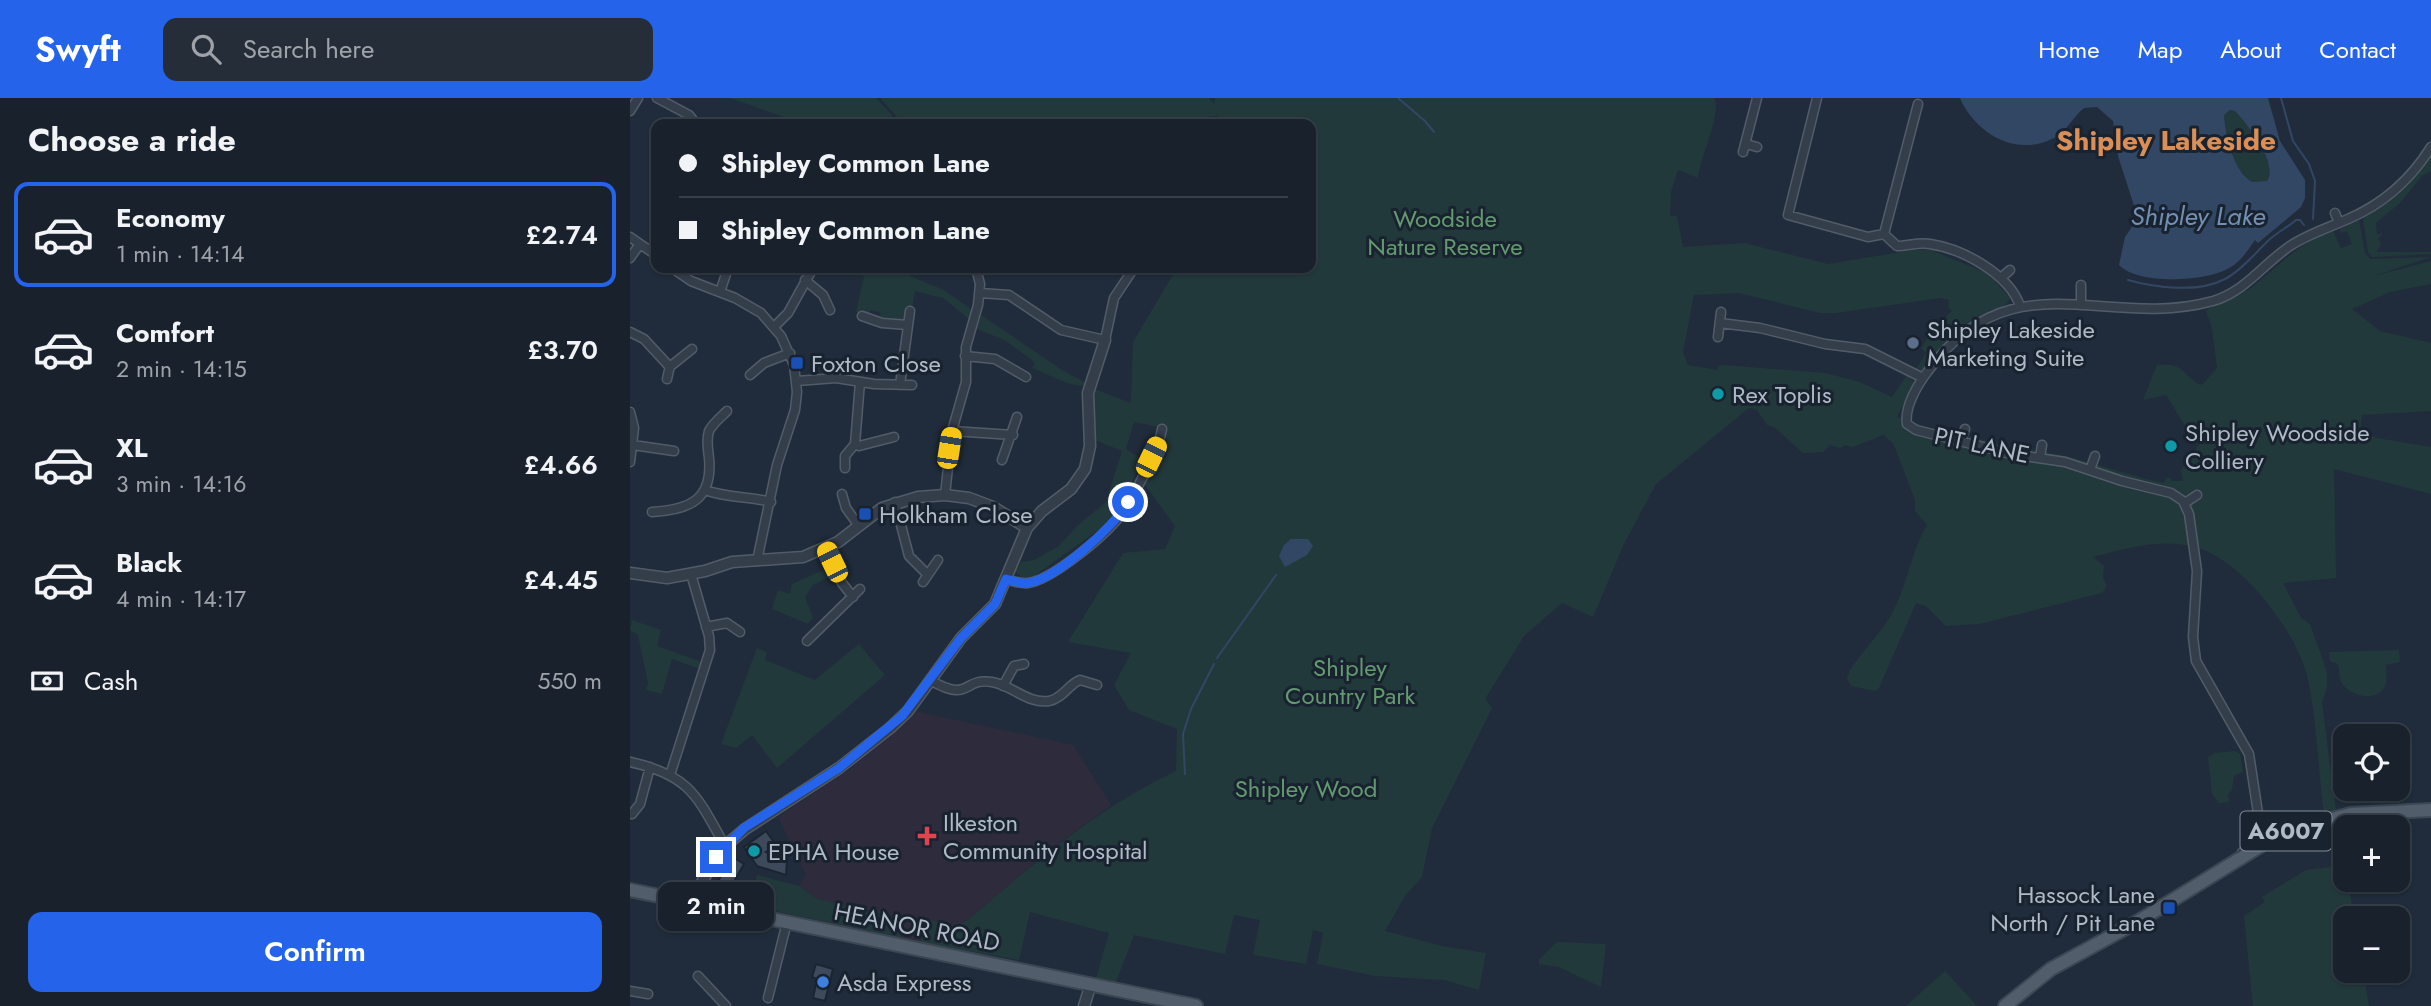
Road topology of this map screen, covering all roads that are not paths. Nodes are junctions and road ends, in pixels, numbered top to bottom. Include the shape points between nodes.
1 (638, 98) edge
2 (657, 98) edge
3 (1757, 98) edge
4 (1816, 98) edge
5 (1918, 104) dead end
6 (630, 111) edge
7 (695, 118) edge
8 (1756, 147) dead end
9 (2431, 147) edge
10 (2335, 213) dead end
11 (2339, 223) junction
12 (1884, 234) junction
13 (630, 237) edge
14 (640, 244) junction
15 (651, 252) edge
16 (630, 258) edge
17 (2010, 270) dead end
18 (679, 273) edge
19 (727, 273) edge
20 (810, 273) edge
21 (977, 273) edge
22 (1131, 273) edge
23 (2002, 277) junction
24 (805, 281) junction
25 (2081, 285) dead end
26 (720, 292) junction
27 (980, 293) junction
28 (2081, 303) junction
29 (2020, 306) junction
30 (830, 310) dead end
31 (910, 311) dead end
32 (1721, 312) dead end
33 (862, 316) dead end
34 (1720, 323) junction
35 (908, 325) junction
36 (774, 327) junction
37 (630, 332) edge
38 (1718, 337) dead end
39 (1105, 340) junction
40 (692, 349) dead end
41 (790, 352) junction
42 (965, 356) junction
43 (670, 366) junction
44 (750, 374) dead end
45 (1026, 377) dead end
46 (1923, 378) junction
47 (667, 380) dead end
48 (797, 382) junction
49 (860, 382) junction
50 (900, 385) junction
51 (912, 385) dead end
52 (727, 411) dead end
53 (630, 412) edge
54 (1017, 417) dead end
55 (1162, 429) dead end
56 (1965, 429) dead end
57 (952, 431) junction
58 (1013, 435) junction
59 (894, 437) dead end
60 (1961, 441) junction
61 (855, 444) junction
62 (634, 445) junction
63 (2042, 445) dead end
64 (669, 448) dead end
65 (2095, 456) dead end
66 (2040, 457) junction
67 (1002, 460) dead end
68 (630, 462) edge
69 (845, 468) dead end
70 (2091, 470) junction
71 (705, 490) junction
72 (842, 494) dead end
73 (945, 495) junction
74 (2197, 495) dead end
75 (771, 502) junction
76 (895, 502) junction
77 (2185, 503) junction
78 (652, 512) dead end
79 (859, 526) junction
80 (1027, 528) junction
81 (826, 549) junction
82 (757, 561) junction
83 (938, 561) dead end
84 (630, 573) edge
85 (691, 574) junction
86 (1006, 579) junction
87 (860, 589) dead end
88 (853, 597) junction
89 (811, 621) dead end
90 (738, 625) dead end
91 (706, 627) junction
92 (818, 628) junction
93 (807, 641) dead end
94 (1024, 664) dead end
95 (930, 680) junction
96 (1097, 685) dead end
97 (1003, 686) junction
98 (630, 762) edge
99 (650, 767) junction
100 (670, 775) junction
101 (2431, 810) edge
102 (2258, 813) junction
103 (632, 814) dead end
104 (2272, 837) junction
105 (725, 846) junction
106 (2239, 857) junction
107 (630, 890) edge
108 (692, 902) junction
109 (787, 922) junction
110 (698, 976) dead end
111 (704, 985) junction
112 (1091, 985) junction
113 (697, 992) dead end
114 (768, 998) dead end
115 (726, 1006) edge
116 (1084, 1006) edge
117 (1196, 1006) edge
118 (2005, 1006) edge

1 - 6 street
2 - 7 street
3 - 8 street via 1745,148
4 - 12 street via 1788,215 1868,237
5 - 12 street
9 - 11 street, PIT LANE via 2391,194
10 - 11 street
11 - 28 street, PIT LANE via 2292,244 2246,285 2213,301 2150,310
12 - 23 street via 1899,247 1921,243 1945,248
13 - 14 street
14 - 15 street
14 - 16 street
17 - 23 street
18 - 26 street
19 - 26 street
20 - 24 street
21 - 27 street
22 - 39 street via 1114,298
23 - 29 street
24 - 30 street via 823,295
24 - 36 street via 788,313
25 - 28 street
26 - 36 street via 752,308
27 - 39 street via 1009,295 1060,330
27 - 42 street
28 - 29 street, PIT LANE
29 - 46 street, PIT LANE via 1963,334
31 - 35 street
32 - 34 street
33 - 35 street
34 - 38 street
34 - 46 street via 1825,344 1866,344
35 - 50 street
36 - 41 street
37 - 43 street
39 - 80 street via 1088,397 1087,464 1071,489
40 - 43 street
41 - 44 street via 764,362
41 - 48 street
42 - 45 street via 995,359
42 - 57 street via 966,382
43 - 47 street
46 - 60 street, PIT LANE via 1907,424
48 - 49 street
48 - 75 street via 795,410
49 - 50 street
49 - 61 street
50 - 51 street
52 - 71 street via 708,424
53 - 62 street
54 - 58 street
55 - 86 street via 1123,511 1106,530 1037,580
56 - 60 street
57 - 58 street
57 - 73 street
58 - 67 street
59 - 61 street
60 - 66 street, PIT LANE
61 - 69 street via 845,457
62 - 64 street
62 - 68 street
63 - 66 street
65 - 70 street
66 - 70 street, PIT LANE
70 - 77 street, PIT LANE via 2171,492
71 - 75 street
71 - 78 street via 675,515
72 - 79 street
73 - 76 street
73 - 80 street via 985,503
74 - 77 street
75 - 82 street
76 - 79 street
76 - 83 street via 909,556 925,578
77 - 102 street via 2197,571 2196,661 2249,754
79 - 81 street
80 - 86 street
81 - 82 street via 803,557
81 - 88 street
82 - 85 street via 732,562
84 - 85 street via 653,578
85 - 91 street
86 - 95 street via 995,604 961,638
87 - 88 street
88 - 92 street
89 - 92 street
90 - 91 street
91 - 100 street via 710,650
92 - 93 street
94 - 97 street via 1014,666
95 - 97 street via 953,692 984,682
95 - 105 street via 908,711 863,750 744,828
96 - 97 street via 1084,676 1050,701 1028,698
98 - 99 street
99 - 100 street
99 - 103 street via 642,808
100 - 105 street via 695,794
101 - 104 main road, A6007 via 2342,815
102 - 104 street
102 - 106 street via 2254,837
104 - 106 main road, A6007
105 - 108 street
106 - 118 main road, A6007 via 2160,908 2051,968
107 - 108 main road, HEANOR ROAD
108 - 109 main road, HEANOR ROAD
109 - 112 main road, HEANOR ROAD
109 - 114 street
110 - 111 street
111 - 113 street
111 - 115 street
112 - 116 street
112 - 117 main road, HEANOR ROAD

